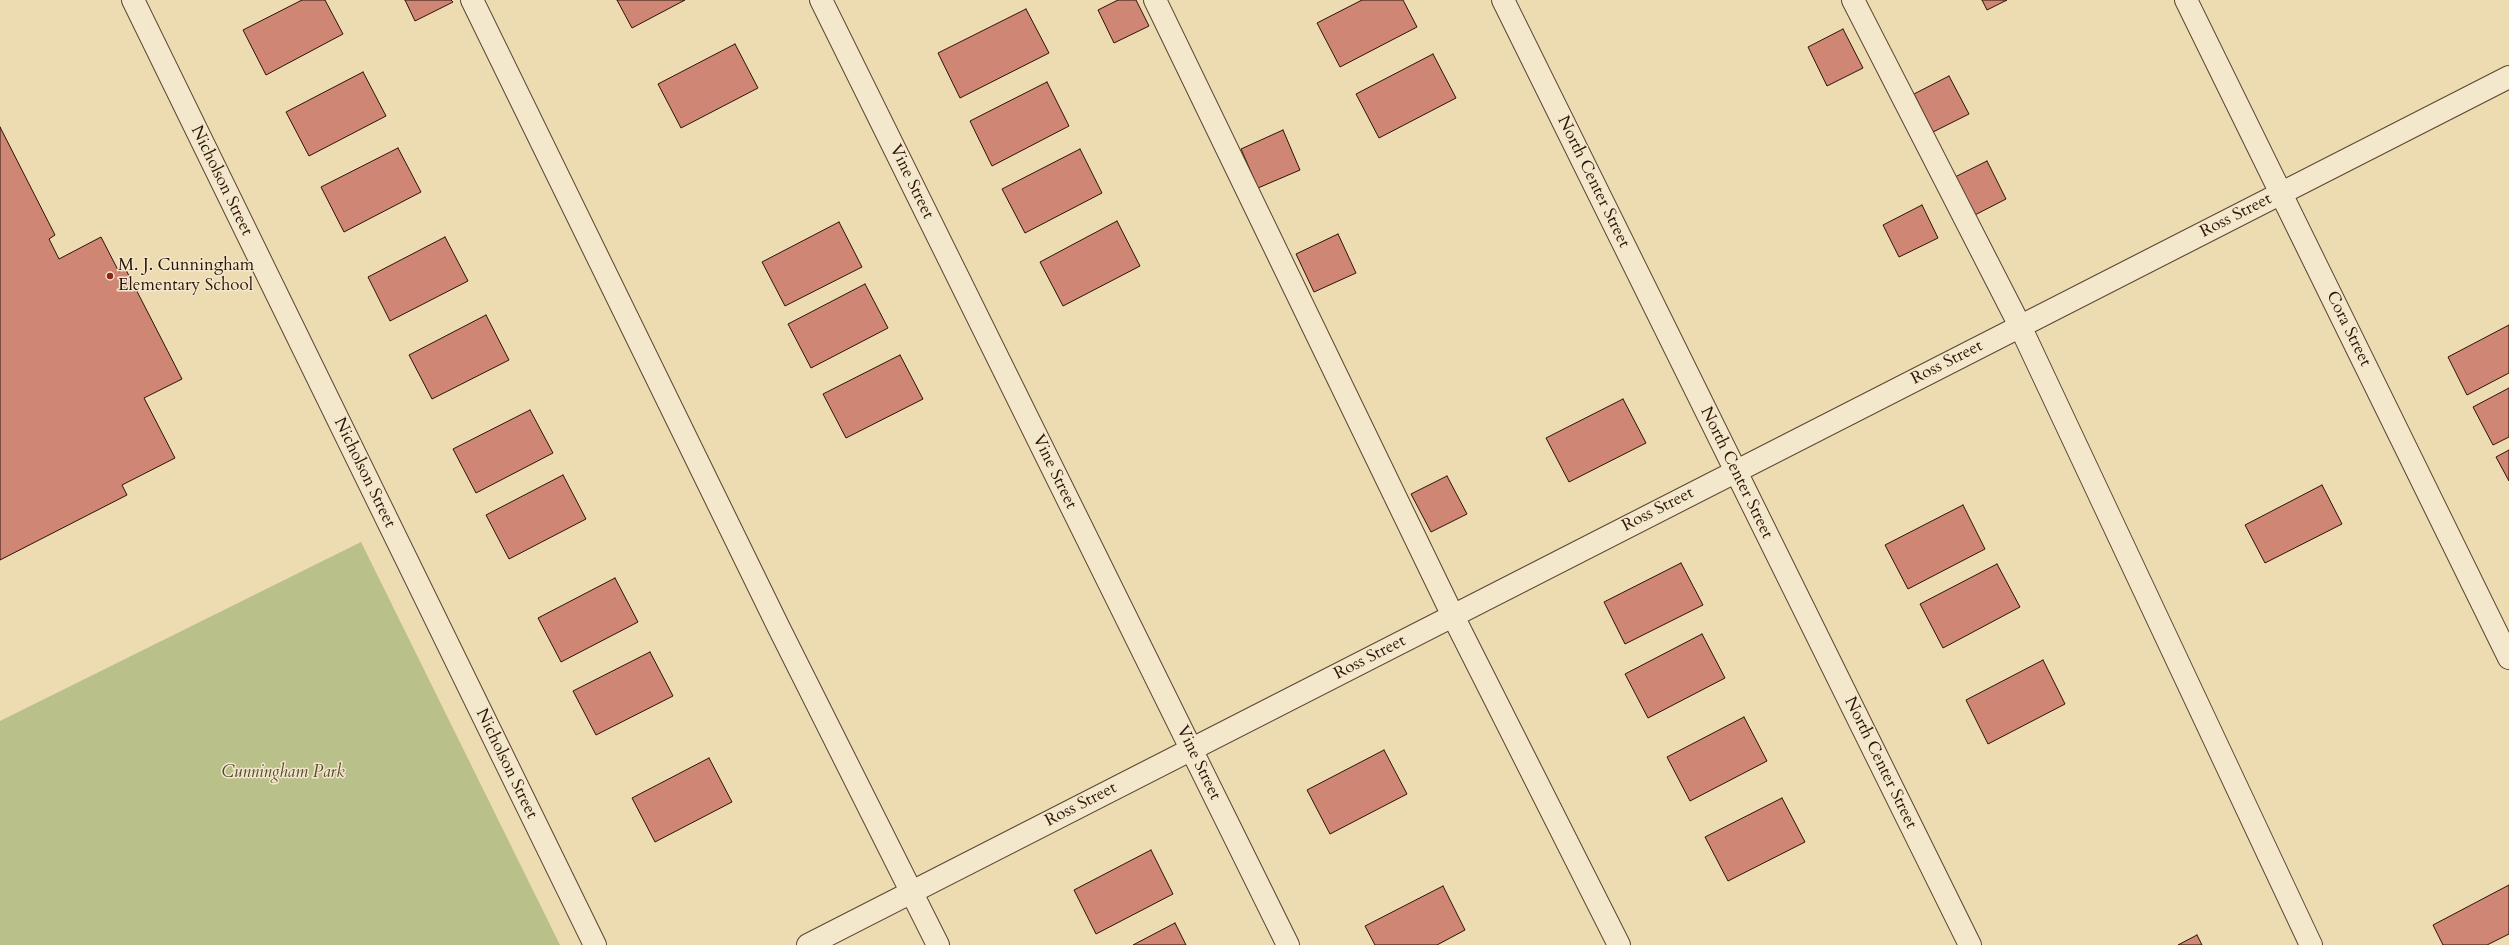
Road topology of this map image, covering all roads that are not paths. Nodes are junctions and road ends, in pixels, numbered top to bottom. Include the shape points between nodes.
1 (133, 0) edge
2 (472, 0) edge
3 (821, 0) edge
4 (1155, 0) edge
5 (1503, 0) edge
6 (1853, 0) edge
7 (2186, 0) edge
8 (2509, 77) edge
9 (2281, 193) junction
10 (2020, 326) junction
11 (1735, 470) junction
12 (1453, 616) junction
13 (2509, 658) edge
14 (1191, 749) junction
15 (913, 892) junction
16 (595, 945) edge
17 (808, 945) edge
18 (938, 945) edge
19 (1288, 945) edge
20 (1619, 945) edge
21 (1970, 945) edge
22 (2311, 945) edge

1 - 16 street, Nicholson Street
2 - 15 street via 772,613
3 - 14 street, Vine Street
4 - 12 street
5 - 11 street, North Center Street
6 - 10 street
7 - 9 street, Cora Street
8 - 9 street, Ross Street
9 - 10 street, Ross Street
9 - 13 street, Cora Street
10 - 11 street, Ross Street
10 - 22 street
11 - 12 street, Ross Street
11 - 21 street, North Center Street
12 - 14 street, Ross Street
12 - 20 street
14 - 15 street, Ross Street
14 - 19 street, Vine Street
15 - 17 street, Ross Street
15 - 18 street

